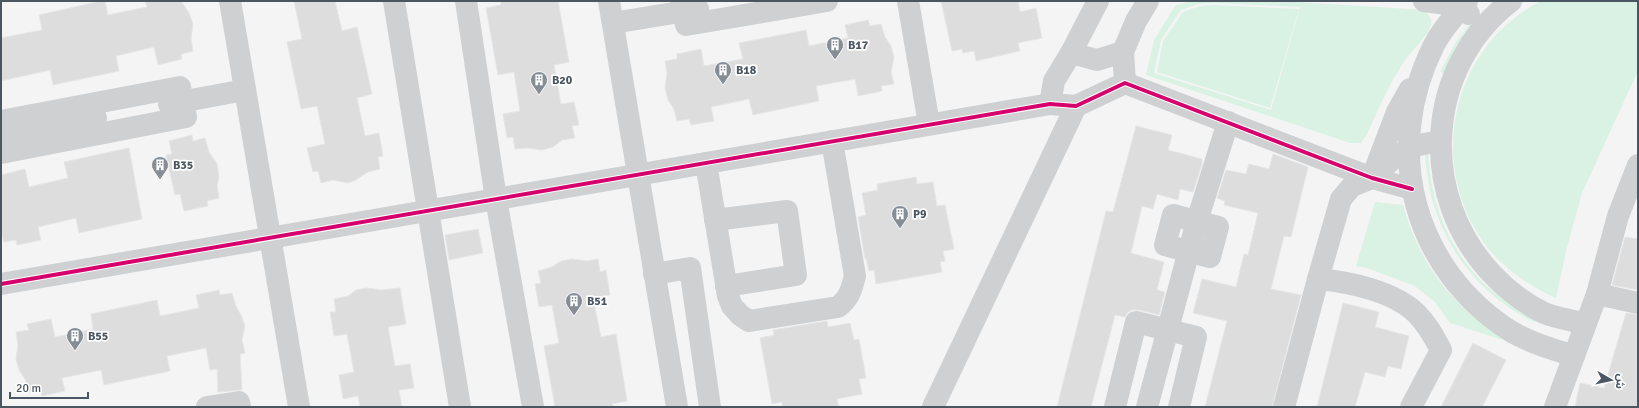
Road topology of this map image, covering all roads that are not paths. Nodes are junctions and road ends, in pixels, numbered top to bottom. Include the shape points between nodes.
1 (230, 1) edge
2 (394, 1) edge
3 (466, 1) edge
4 (609, 1) edge
5 (744, 1) edge
6 (827, 1) edge
7 (908, 1) edge
8 (1098, 1) edge
9 (1148, 1) edge
10 (1424, 1) edge
11 (1511, 1) edge
12 (1464, 4) edge
13 (683, 6) edge
14 (613, 23) junction
15 (1482, 28) junction
16 (1123, 52) junction
17 (1071, 53) junction
18 (1423, 72) junction
19 (1125, 83) junction
20 (245, 90) junction
21 (183, 102) junction
22 (1050, 104) junction
23 (1076, 106) junction
24 (1, 121) edge
25 (1228, 122) junction
26 (929, 124) junction
27 (1, 136) edge
28 (832, 141) junction
29 (1440, 141) junction
30 (1408, 149) junction
31 (1, 153) edge
32 (1331, 162) junction
33 (706, 163) junction
34 (1638, 165) edge
35 (637, 174) junction
36 (1372, 178) junction
37 (1412, 190) junction
38 (496, 199) junction
39 (1341, 199) junction
40 (428, 210) junction
41 (715, 220) junction
42 (1197, 221) junction
43 (270, 238) junction
44 (1189, 252) junction
45 (654, 274) junction
46 (1318, 279) junction
47 (1, 284) edge
48 (726, 286) junction
49 (1597, 294) junction
50 (1638, 303) edge
51 (1586, 324) junction
52 (1168, 330) junction
53 (1574, 356) junction
54 (207, 407) edge
55 (240, 407) edge
56 (299, 407) edge
57 (460, 407) edge
58 (533, 407) edge
59 (677, 407) edge
60 (710, 407) edge
61 (933, 407) edge
62 (1115, 407) edge
63 (1147, 407) edge
64 (1179, 407) edge
65 (1284, 407) edge
66 (1410, 407) edge
67 (1555, 407) edge

1 - 20 street
2 - 40 street
3 - 38 street
4 - 14 street
5 - 13 street
6 - 13 street via 686,25
7 - 26 street
8 - 17 street
9 - 16 street via 1136,20
10 - 12 street
11 - 15 street
12 - 15 street
12 - 18 street via 1435,44
13 - 14 street
14 - 35 street
15 - 29 street via 1468,48 1453,81 1443,116
16 - 17 street via 1097,60
16 - 19 street
17 - 22 street via 1054,81
18 - 30 street via 1414,100
18 - 36 street via 1397,112
19 - 23 street
19 - 25 street
20 - 21 street
20 - 43 street
21 - 24 street via 180,86
21 - 27 street
21 - 31 street via 186,118
22 - 23 street
22 - 26 street
23 - 61 street
25 - 32 street
25 - 42 street
26 - 28 street
28 - 33 street
28 - 48 street via 854,276 846,301 838,307 749,321 732,306
29 - 30 street
29 - 51 street via 1446,194 1467,242 1483,264 1501,283 1545,313
30 - 36 street
30 - 37 street
32 - 36 street
32 - 39 street
33 - 35 street
33 - 41 street
34 - 49 street via 1618,216
35 - 38 street
35 - 45 street
36 - 37 street
36 - 39 street via 1352,186
37 - 53 street via 1432,246 1447,272 1466,295 1488,315 1513,332 1540,346
38 - 40 street
38 - 58 street
39 - 46 street
40 - 43 street
40 - 57 street
41 - 48 street
41 - 48 street via 787,210 796,275
42 - 44 street via 1218,227 1210,257
42 - 44 street via 1173,215 1165,245
43 - 47 street
43 - 56 street
44 - 52 street
45 - 59 street
45 - 60 street via 690,268
46 - 65 street
46 - 66 street via 1358,286 1399,301 1417,314 1431,330 1441,350
49 - 50 street
49 - 51 street
51 - 53 street
52 - 62 street via 1136,322
52 - 63 street
52 - 64 street via 1196,337
53 - 67 street
54 - 55 street via 239,402

